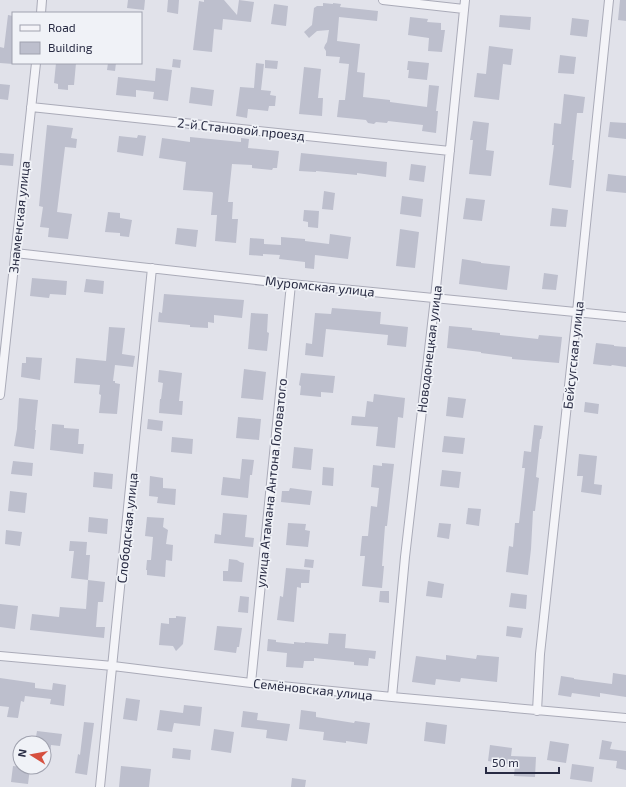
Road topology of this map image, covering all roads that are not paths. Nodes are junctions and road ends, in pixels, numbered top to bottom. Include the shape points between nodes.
1 (42, 0) edge
2 (383, 0) edge
3 (609, 0) edge
4 (465, 4) edge
5 (41, 12) edge
6 (36, 64) edge
7 (31, 107) junction
8 (450, 151) junction
9 (14, 253) junction
10 (152, 268) junction
11 (291, 284) junction
12 (435, 298) junction
13 (577, 312) junction
14 (626, 317) edge
15 (0, 395) edge
16 (0, 656) edge
17 (113, 666) junction
18 (251, 683) junction
19 (392, 697) junction
20 (537, 711) junction
21 (626, 718) edge
22 (100, 787) edge

1 - 5 street
2 - 4 street
3 - 13 street, Бейсугская улица
4 - 8 street, Новодонецкая улица
6 - 7 street, Знаменская улица
7 - 8 street, 2-й Становой проезд
7 - 9 street, Знаменская улица
8 - 12 street, Новодонецкая улица
9 - 10 street, Муромская улица
9 - 15 street, Знаменская улица
10 - 11 street, Муромская улица
10 - 17 street, Слободская улица
11 - 12 street, Муромская улица
11 - 18 street, улица Атамана Антона Головатого
12 - 13 street, Муромская улица
12 - 19 street, Новодонецкая улица via 405,557
13 - 14 street, Муромская улица
13 - 20 street, Бейсугская улица via 541,646
16 - 17 street, Семёновская улица
17 - 18 street, Семёновская улица
17 - 22 street, Слободская улица
18 - 19 street, Семёновская улица
19 - 20 street, Семёновская улица
20 - 21 street, Семёновская улица

